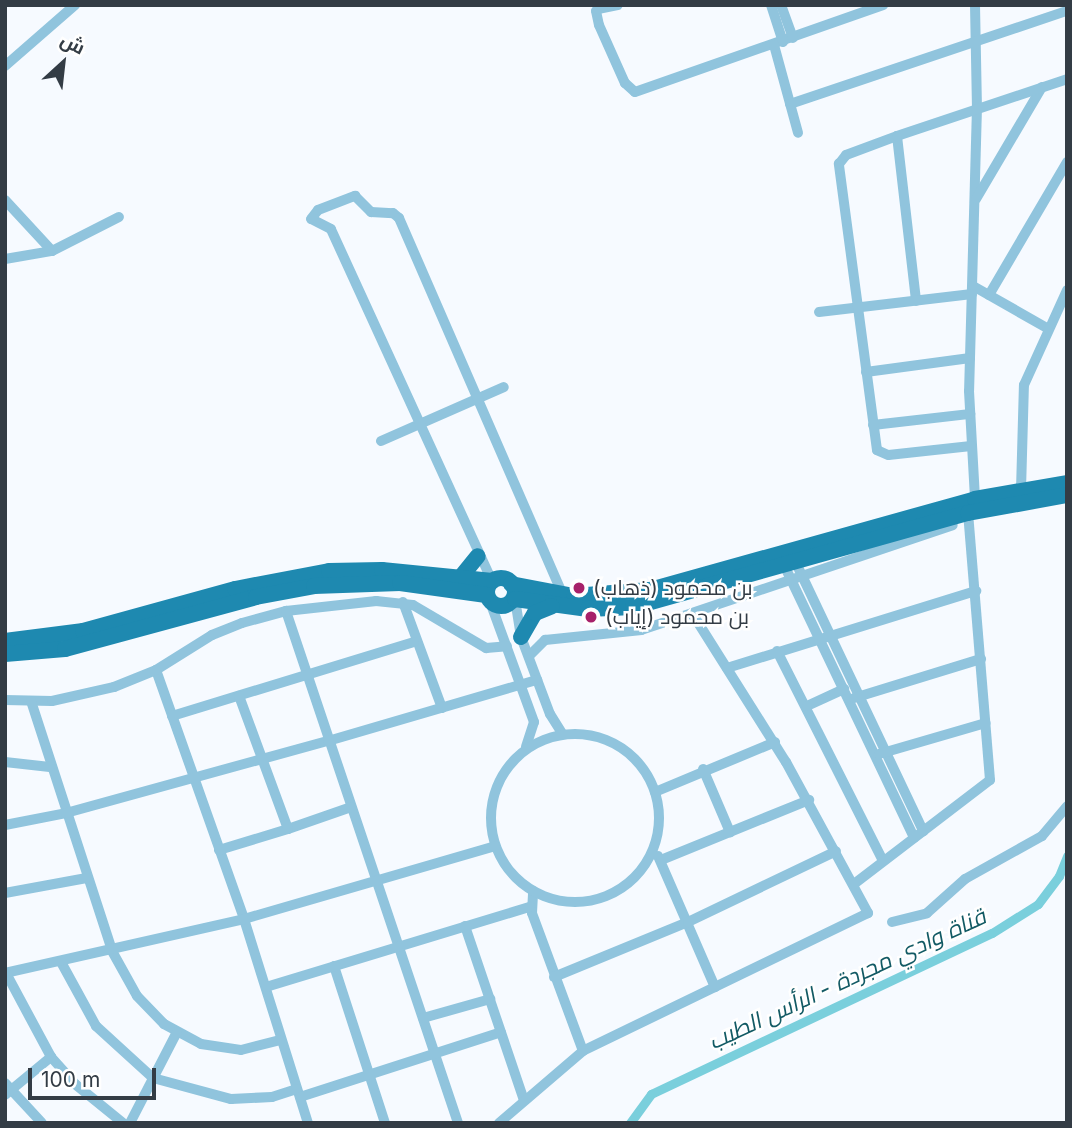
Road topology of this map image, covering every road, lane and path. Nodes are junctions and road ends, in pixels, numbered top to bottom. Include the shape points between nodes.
1 (75, 5) edge
2 (618, 5) edge
3 (771, 5) edge
4 (781, 5) edge
5 (883, 5) edge
6 (975, 5) edge
7 (600, 7) edge
8 (1067, 10) edge
9 (783, 41) junction
10 (977, 43) junction
11 (5, 66) edge
12 (1067, 79) edge
13 (1042, 87) junction
14 (790, 104) junction
15 (977, 107) junction
16 (798, 133) dead end
17 (897, 136) junction
18 (1067, 162) edge
19 (5, 200) edge
20 (974, 202) junction
21 (119, 217) dead end
22 (52, 251) junction
23 (5, 259) edge
24 (972, 290) junction
25 (1067, 290) edge
26 (989, 295) junction
27 (916, 300) junction
28 (860, 308) junction
29 (819, 312) dead end
30 (1047, 328) junction
31 (970, 358) junction
32 (866, 372) junction
33 (504, 387) dead end
34 (479, 398) junction
35 (970, 414) junction
36 (418, 424) junction
37 (873, 425) junction
38 (381, 441) dead end
39 (971, 446) junction
40 (1065, 489) edge
41 (1021, 490) junction
42 (970, 511) junction
43 (478, 556) junction
44 (793, 571) junction
45 (460, 578) junction
46 (976, 591) junction
47 (489, 592) junction
48 (513, 592) junction
49 (558, 601) junction
50 (403, 602) junction
51 (286, 611) junction
52 (692, 612) junction
53 (825, 637) junction
54 (5, 641) edge
55 (514, 641) junction
56 (414, 642) junction
57 (777, 651) junction
58 (5, 654) edge
59 (529, 656) junction
60 (981, 659) junction
61 (727, 668) junction
62 (156, 670) junction
63 (308, 676) junction
64 (537, 680) junction
65 (521, 685) junction
66 (844, 689) junction
67 (239, 696) junction
68 (854, 698) junction
69 (5, 699) edge
70 (31, 701) junction
71 (807, 706) junction
72 (442, 708) junction
73 (172, 716) junction
74 (986, 723) junction
75 (562, 733) junction
76 (328, 741) junction
77 (775, 742) junction
78 (526, 747) junction
79 (879, 754) junction
80 (262, 759) junction
81 (5, 762) edge
82 (50, 767) junction
83 (703, 769) junction
84 (192, 779) junction
85 (655, 792) junction
86 (808, 800) junction
87 (1066, 806) edge
88 (351, 807) junction
89 (66, 813) junction
90 (5, 825) edge
91 (288, 829) junction
92 (923, 831) junction
93 (730, 832) junction
94 (914, 838) junction
95 (495, 846) junction
96 (219, 850) junction
97 (653, 851) junction
98 (836, 852) junction
99 (661, 860) junction
100 (883, 861) junction
101 (87, 878) junction
102 (376, 881) junction
103 (854, 884) junction
104 (533, 891) junction
105 (5, 893) edge
106 (530, 907) junction
107 (244, 919) junction
108 (688, 922) junction
109 (892, 922) dead end
110 (465, 926) junction
111 (399, 950) junction
112 (112, 951) junction
113 (61, 962) junction
114 (334, 966) junction
115 (6, 973) edge
116 (554, 977) junction
117 (266, 987) junction
118 (715, 987) junction
119 (490, 999) junction
120 (423, 1018) junction
121 (177, 1032) junction
122 (501, 1032) junction
123 (279, 1040) junction
124 (583, 1051) junction
125 (434, 1054) junction
126 (51, 1057) junction
127 (368, 1074) junction
128 (153, 1078) junction
129 (7, 1090) edge
130 (298, 1093) junction
131 (524, 1100) junction
132 (42, 1123) edge
133 (123, 1123) edge
134 (130, 1123) edge
135 (307, 1123) edge
136 (385, 1123) edge
137 (458, 1123) edge
138 (499, 1123) edge

1 - 11 street
2 - 7 street
3 - 9 street
4 - 9 street
5 - 9 street
6 - 10 street
7 - 9 street via 604,37 633,92
8 - 10 street
9 - 14 street
10 - 14 street
10 - 15 street
12 - 13 street
13 - 15 street
13 - 20 street
14 - 16 street
15 - 17 street
15 - 20 street
17 - 27 street
17 - 28 street via 846,155 839,163
18 - 26 street
19 - 22 street
20 - 24 street
21 - 22 street
22 - 23 street
24 - 26 street
24 - 27 street
24 - 31 street
25 - 30 street
26 - 30 street
27 - 28 street
28 - 29 street
28 - 32 street
30 - 41 street via 1023,394
31 - 32 street
31 - 35 street
32 - 37 street
33 - 34 street
34 - 36 street
34 - 36 street via 397,214 371,212 355,196 318,210 311,219 331,229
34 - 49 street
35 - 37 street
35 - 39 street
36 - 38 street
36 - 43 street
37 - 39 street via 876,447 883,455
39 - 42 street
40 - 41 highway
40 - 42 highway
41 - 42 highway
42 - 44 highway
42 - 46 street
42 - 49 highway via 667,586
43 - 45 highway
43 - 47 street
44 - 49 highway via 633,607
44 - 52 street
44 - 53 street
45 - 47 highway
45 - 54 highway via 382,570 329,571 235,589 83,631
46 - 53 street
46 - 60 street
47 - 48 highway via 508,603
47 - 55 street
47 - 58 highway via 400,583 314,586 256,597 65,649
48 - 49 highway
48 - 55 street
49 - 55 highway via 535,613
50 - 51 street
50 - 55 street via 470,642 490,649
50 - 56 street
51 - 62 street via 212,635
51 - 63 street
52 - 59 street via 656,627 545,640
52 - 61 street
53 - 57 street
53 - 66 street
53 - 68 street
55 - 59 street
55 - 65 street
56 - 63 street
56 - 72 street
57 - 61 street
57 - 71 street
59 - 64 street
60 - 68 street
60 - 74 street
61 - 77 street
62 - 70 street via 92,693
62 - 73 street
63 - 67 street
63 - 76 street
64 - 65 street
64 - 75 street via 551,718
65 - 72 street
65 - 78 street via 534,722
66 - 68 street
66 - 71 street
67 - 73 street
67 - 80 street
68 - 79 street
69 - 70 street
70 - 82 street
71 - 100 street
72 - 76 street
73 - 84 street
74 - 79 street
74 - 92 street via 990,780
75 - 78 street
75 - 85 street via 602,739 622,748 639,764
76 - 80 street
76 - 88 street
77 - 83 street
77 - 86 street
78 - 95 street via 500,777 494,796
79 - 92 street
79 - 94 street
80 - 84 street
80 - 91 street
81 - 82 street
82 - 89 street
83 - 85 street
83 - 93 street
84 - 89 street
84 - 96 street
85 - 97 street via 659,825
86 - 93 street
86 - 98 street
87 - 109 street via 1038,838 965,879 927,913
88 - 91 street
88 - 102 street
89 - 90 street
89 - 101 street
91 - 96 street
92 - 94 street
93 - 99 street
94 - 100 street
95 - 102 street
95 - 104 street via 504,866
96 - 107 street
97 - 99 street
97 - 104 street via 638,874 605,897 575,903
98 - 103 street
98 - 108 street
99 - 108 street
100 - 103 street
101 - 105 street
101 - 112 street
102 - 107 street
102 - 111 street
103 - 118 street via 869,910 866,916
104 - 106 street
106 - 110 street
106 - 116 street
107 - 112 street
107 - 117 street
108 - 116 street
108 - 118 street
110 - 111 street
110 - 119 street
111 - 114 street
111 - 120 street
112 - 113 street
112 - 121 street via 137,996
113 - 115 street
113 - 128 street via 96,1026
114 - 117 street
114 - 127 street
115 - 126 street
116 - 124 street
117 - 123 street
118 - 124 street
119 - 120 street
119 - 122 street
120 - 125 street
121 - 123 street via 230,1050
121 - 128 street
122 - 125 street
122 - 131 street
123 - 130 street
124 - 131 street
125 - 127 street
125 - 137 street
126 - 129 street
126 - 133 street via 75,1084
127 - 130 street
127 - 136 street
128 - 130 street via 231,1099
128 - 134 street
129 - 132 street
130 - 135 street
131 - 138 street

